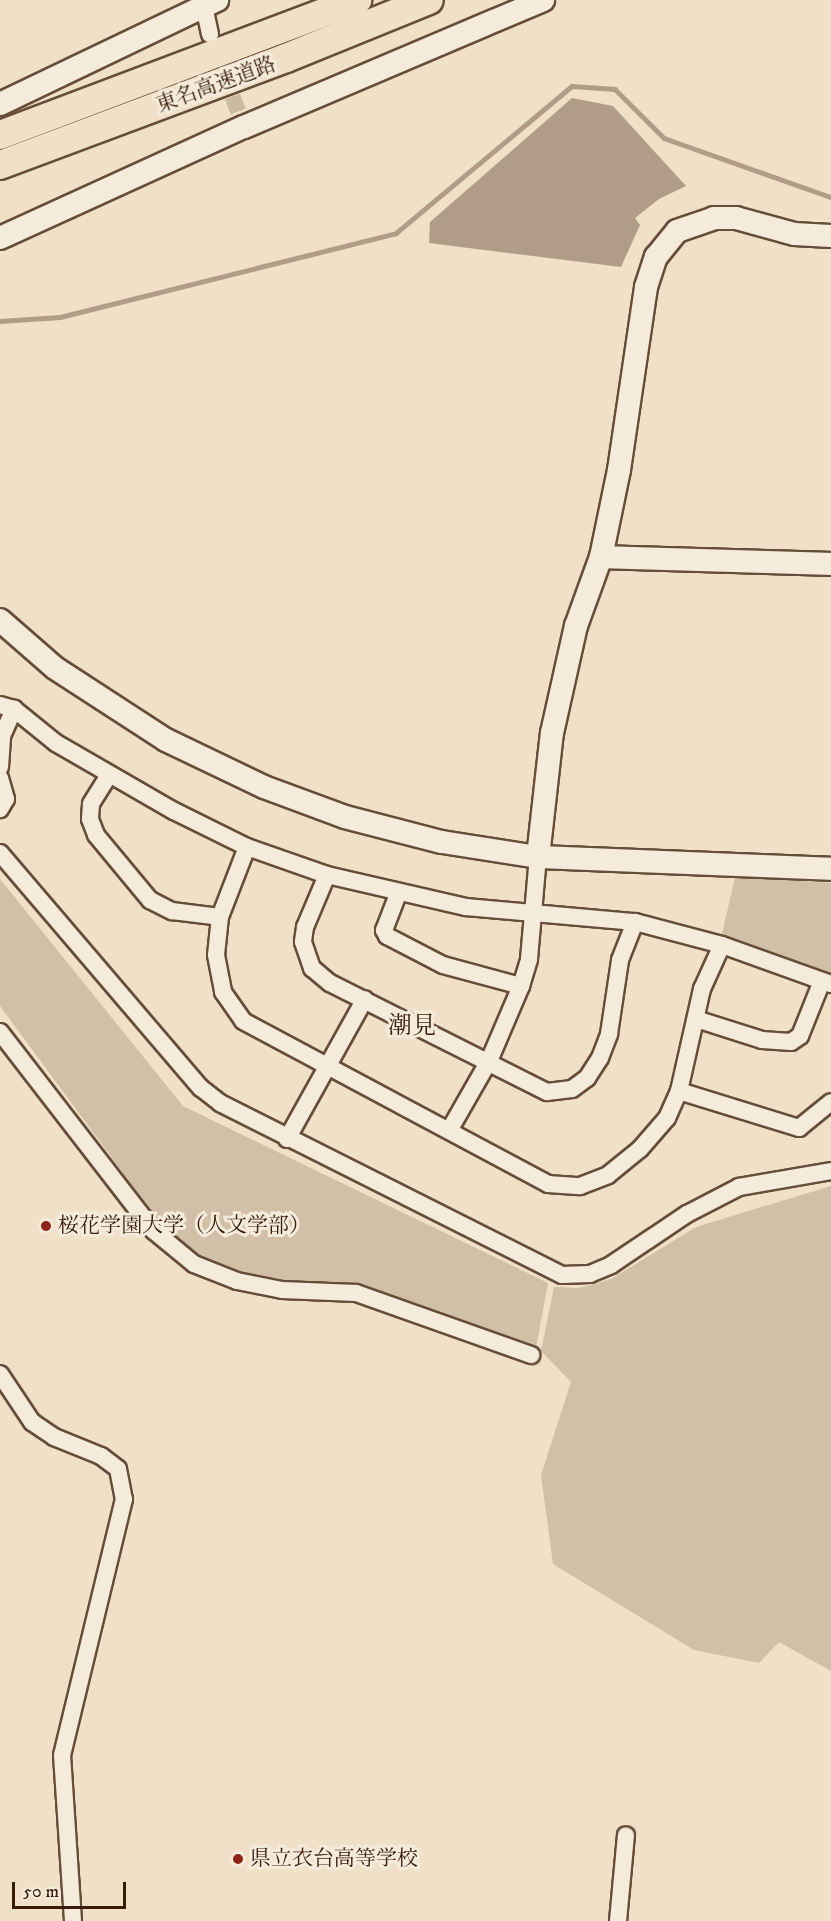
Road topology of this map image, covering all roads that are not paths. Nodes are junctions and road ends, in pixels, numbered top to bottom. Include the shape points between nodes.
1 (357, 0) edge
2 (429, 0) edge
3 (543, 0) edge
4 (211, 3) edge
5 (210, 34) dead end
6 (0, 104) edge
7 (0, 135) edge
8 (0, 165) edge
9 (831, 236) edge
10 (0, 238) edge
11 (601, 556) junction
12 (831, 564) edge
13 (0, 621) edge
14 (7, 707) edge
15 (0, 767) edge
16 (109, 775) junction
17 (0, 778) edge
18 (0, 809) edge
19 (247, 847) junction
20 (0, 853) edge
21 (538, 857) junction
22 (831, 869) edge
23 (327, 875) junction
24 (398, 894) junction
25 (534, 914) junction
26 (220, 917) junction
27 (635, 922) junction
28 (722, 945) junction
29 (827, 982) edge
30 (521, 986) junction
31 (365, 999) junction
32 (696, 1019) junction
33 (0, 1032) edge
34 (489, 1061) junction
35 (327, 1065) junction
36 (679, 1091) junction
37 (831, 1102) edge
38 (450, 1129) junction
39 (287, 1139) junction
40 (831, 1171) edge
41 (531, 1354) dead end
42 (0, 1374) edge
43 (626, 1834) dead end
44 (73, 1921) edge
45 (618, 1921) edge

1 - 7 highway, 東名高速道路
2 - 8 highway, 東名高速道路
3 - 10 street via 244,127
4 - 5 street
4 - 6 street
9 - 11 street via 794,234 735,218 714,218 677,231 656,257 646,287 619,470
11 - 12 street
11 - 21 street via 562,679 546,767
13 - 21 street via 55,668 156,734 264,788 392,831
14 - 15 street
14 - 16 street
16 - 19 street
16 - 26 street via 91,804 90,819 96,835 150,900 172,911
17 - 18 street via 6,799
19 - 23 street
19 - 26 street
20 - 39 street via 201,1088 220,1103
21 - 22 street
21 - 25 street
23 - 24 street
23 - 31 street via 305,927 305,954 312,968 330,983
24 - 25 street via 466,908
24 - 30 street via 384,930 387,936 443,965
25 - 27 street
25 - 30 street
26 - 35 street via 217,973 234,1011 258,1031
27 - 28 street
27 - 34 street via 620,960 609,1034 587,1078 572,1089 547,1092
28 - 29 street
28 - 32 street via 702,988
29 - 32 street via 800,1036 791,1042 762,1040
30 - 34 street
31 - 34 street
31 - 35 street
32 - 36 street
33 - 41 street via 154,1231 194,1264 237,1281 282,1290 356,1293
34 - 38 street
35 - 38 street
35 - 39 street
36 - 37 street via 799,1128
36 - 38 street via 667,1118 640,1149 608,1175 580,1186 548,1184
39 - 40 street via 562,1275 590,1274 611,1265 687,1214 739,1187
42 - 44 street via 32,1422 54,1437 101,1456 118,1469 124,1499 62,1755
43 - 45 street

